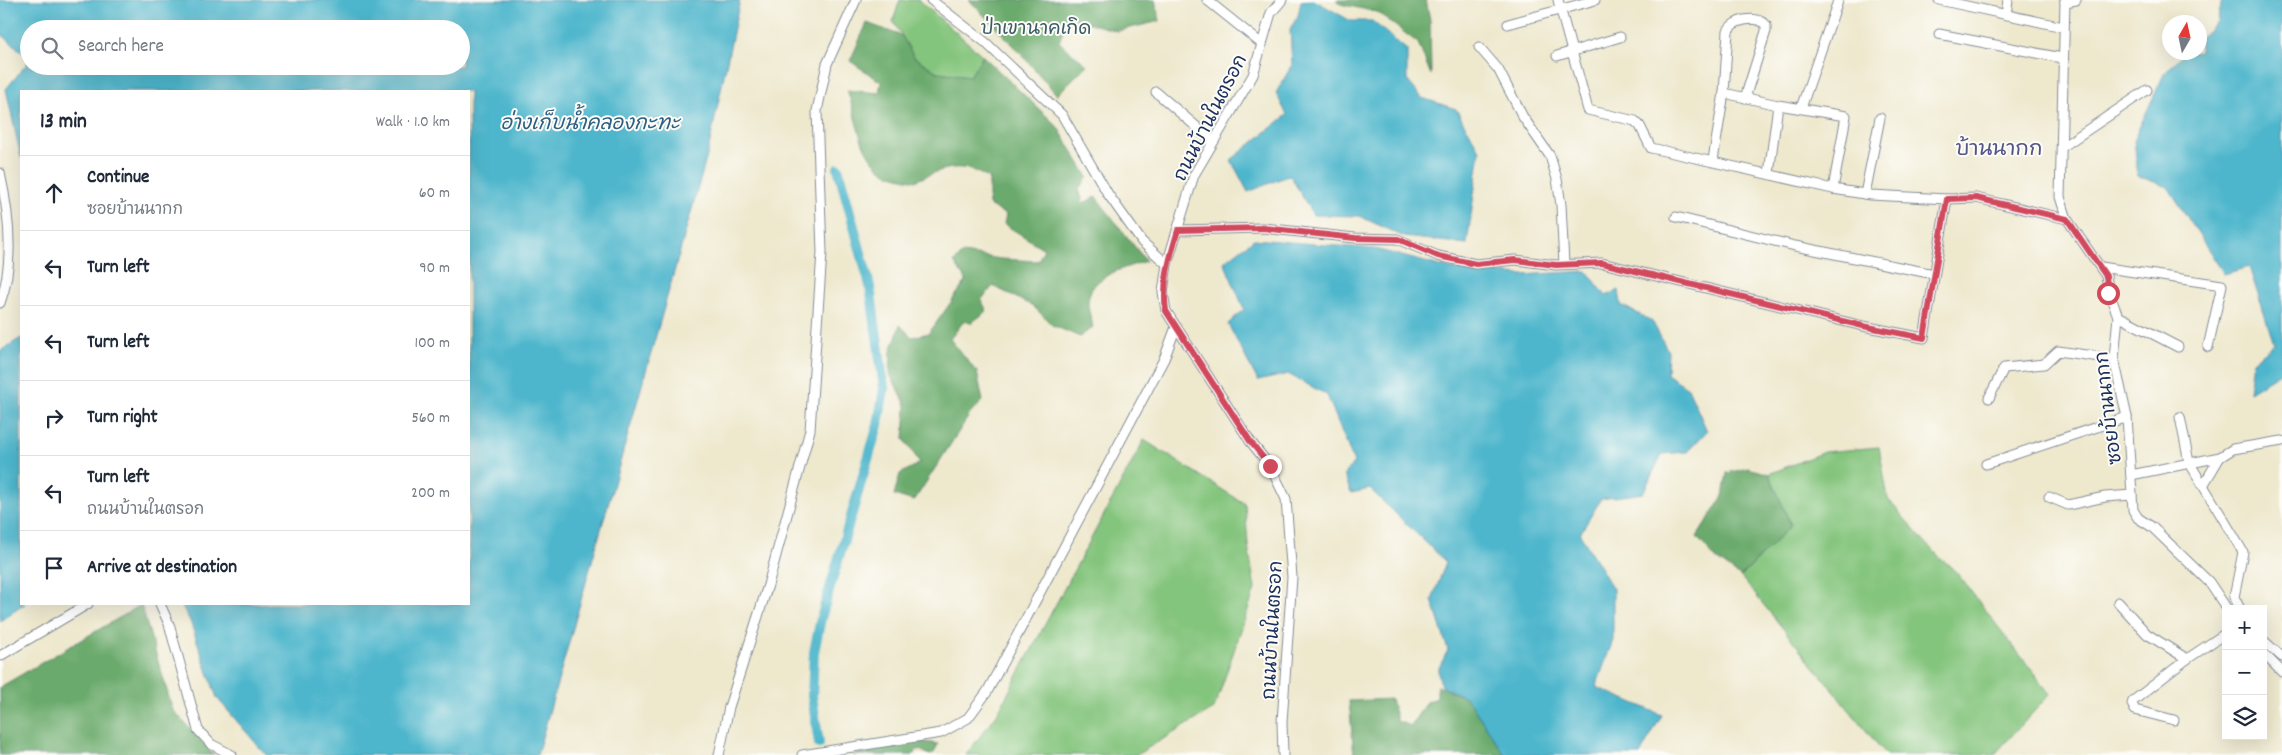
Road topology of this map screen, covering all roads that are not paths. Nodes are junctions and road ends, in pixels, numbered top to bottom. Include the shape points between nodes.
1 (856, 0) edge
2 (931, 0) edge
3 (1207, 0) edge
4 (1282, 0) edge
5 (1558, 0) edge
6 (1595, 0) edge
7 (1939, 0) edge
8 (2008, 0) edge
9 (2076, 0) edge
10 (1838, 1) edge
11 (2065, 1) edge
12 (1955, 2) edge
13 (1561, 10) junction
14 (2006, 15) junction
15 (1508, 24) dead end
16 (2063, 27) junction
17 (1939, 34) dead end
18 (1620, 37) dead end
19 (1262, 44) junction
20 (1479, 47) dead end
21 (1572, 51) junction
22 (1558, 56) dead end
23 (2062, 58) junction
24 (2147, 90) dead end
25 (1156, 92) dead end
26 (1724, 94) junction
27 (1745, 98) junction
28 (1778, 105) junction
29 (1801, 108) junction
30 (1880, 118) dead end
31 (1213, 141) junction
32 (2062, 147) junction
33 (1713, 160) junction
34 (0, 172) edge
35 (1769, 173) junction
36 (1833, 189) junction
37 (1865, 194) junction
38 (1947, 199) junction
39 (1676, 217) dead end
40 (2067, 219) junction
41 (1178, 230) junction
42 (1167, 264) junction
43 (1564, 264) junction
44 (2101, 267) junction
45 (1934, 274) junction
46 (0, 303) edge
47 (2118, 316) junction
48 (1176, 327) junction
49 (2178, 347) dead end
50 (2208, 347) dead end
51 (2114, 359) junction
52 (1989, 398) dead end
53 (2127, 417) junction
54 (2180, 417) dead end
55 (2282, 441) edge
56 (2220, 457) junction
57 (2189, 462) junction
58 (1986, 464) dead end
59 (2131, 475) junction
60 (2204, 484) junction
61 (2132, 495) junction
62 (2049, 497) dead end
63 (2118, 602) dead end
64 (86, 605) edge
65 (160, 605) edge
66 (2223, 605) edge
67 (2238, 605) edge
68 (2222, 636) edge
69 (2267, 644) edge
70 (0, 656) edge
71 (2282, 657) edge
72 (2187, 659) junction
73 (2267, 661) edge
74 (2282, 672) edge
75 (2174, 720) dead end
76 (232, 755) edge
77 (719, 755) edge
78 (802, 755) edge
79 (1283, 755) edge

1 - 77 street via 827,64 817,111 822,252 810,430 768,585 729,707
2 - 42 street via 984,42 1062,115 1108,194 1142,242
3 - 19 street
4 - 19 street, ถนนบ้านในตรอก via 1271,13
5 - 13 street
6 - 13 street
7 - 12 street
8 - 14 street
9 - 11 street
10 - 29 street
11 - 16 street, ซอยบ้านนากก
12 - 14 street
13 - 15 street
13 - 21 street
14 - 16 street
16 - 23 street, ซอยบ้านนากก
17 - 23 street
18 - 21 street
19 - 31 street, ถนนบ้านในตรอก via 1253,75
20 - 43 street via 1498,69 1523,117 1550,156 1561,204
21 - 22 street
21 - 33 street via 1588,110 1635,122 1650,148
23 - 32 street, ซอยบ้านนากก
24 - 32 street
25 - 31 street
26 - 27 street
26 - 27 street via 1730,25 1760,21 1766,25 1766,31
26 - 33 street
27 - 28 street
28 - 29 street
28 - 35 street
29 - 36 street via 1846,116
30 - 37 street
31 - 41 street, ถนนบ้านในตรอก via 1194,175
32 - 40 street, ซอยบ้านนากก via 2060,197
33 - 35 street
34 - 46 street via 8,232 7,264
35 - 36 street
36 - 37 street
37 - 38 street
38 - 40 street via 1976,198
38 - 45 street
39 - 45 street via 1795,246
40 - 44 street, ซอยบ้านนากก
41 - 42 street, ถนนบ้านในตรอก
41 - 43 street via 1263,228 1398,239 1438,256 1476,264 1515,260
42 - 48 street, ถนนบ้านในตรอก via 1163,292 1166,311
43 - 45 street via 1602,263 1924,338
44 - 47 street, ซอยบ้านนากก
44 - 50 street via 2222,285
47 - 49 street
47 - 51 street, ซอยบ้านนากก
48 - 78 street via 1164,359 987,692 968,718 941,733
48 - 79 street, ถนนบ้านในตรอก via 1250,441 1270,466 1286,499 1292,578 1282,722
51 - 52 street via 2058,351 2044,364 2004,368
51 - 53 street, ซอยบ้านนากก
53 - 58 street
53 - 59 street, ซอยบ้านนากก
54 - 57 street
55 - 56 street via 2233,449
56 - 57 street
56 - 60 street
57 - 59 street
57 - 60 street
59 - 61 street, ซอยบ้านนากก
60 - 67 street via 2243,552 2234,597
61 - 62 street via 2068,505
61 - 66 street, ซอยบ้านนากก via 2138,518 2152,527 2209,582
63 - 72 street via 2148,634
64 - 70 street
65 - 76 street via 169,624 198,730 212,744
68 - 72 street
69 - 71 street
72 - 75 street via 2135,698 2132,704 2135,710
73 - 74 street

